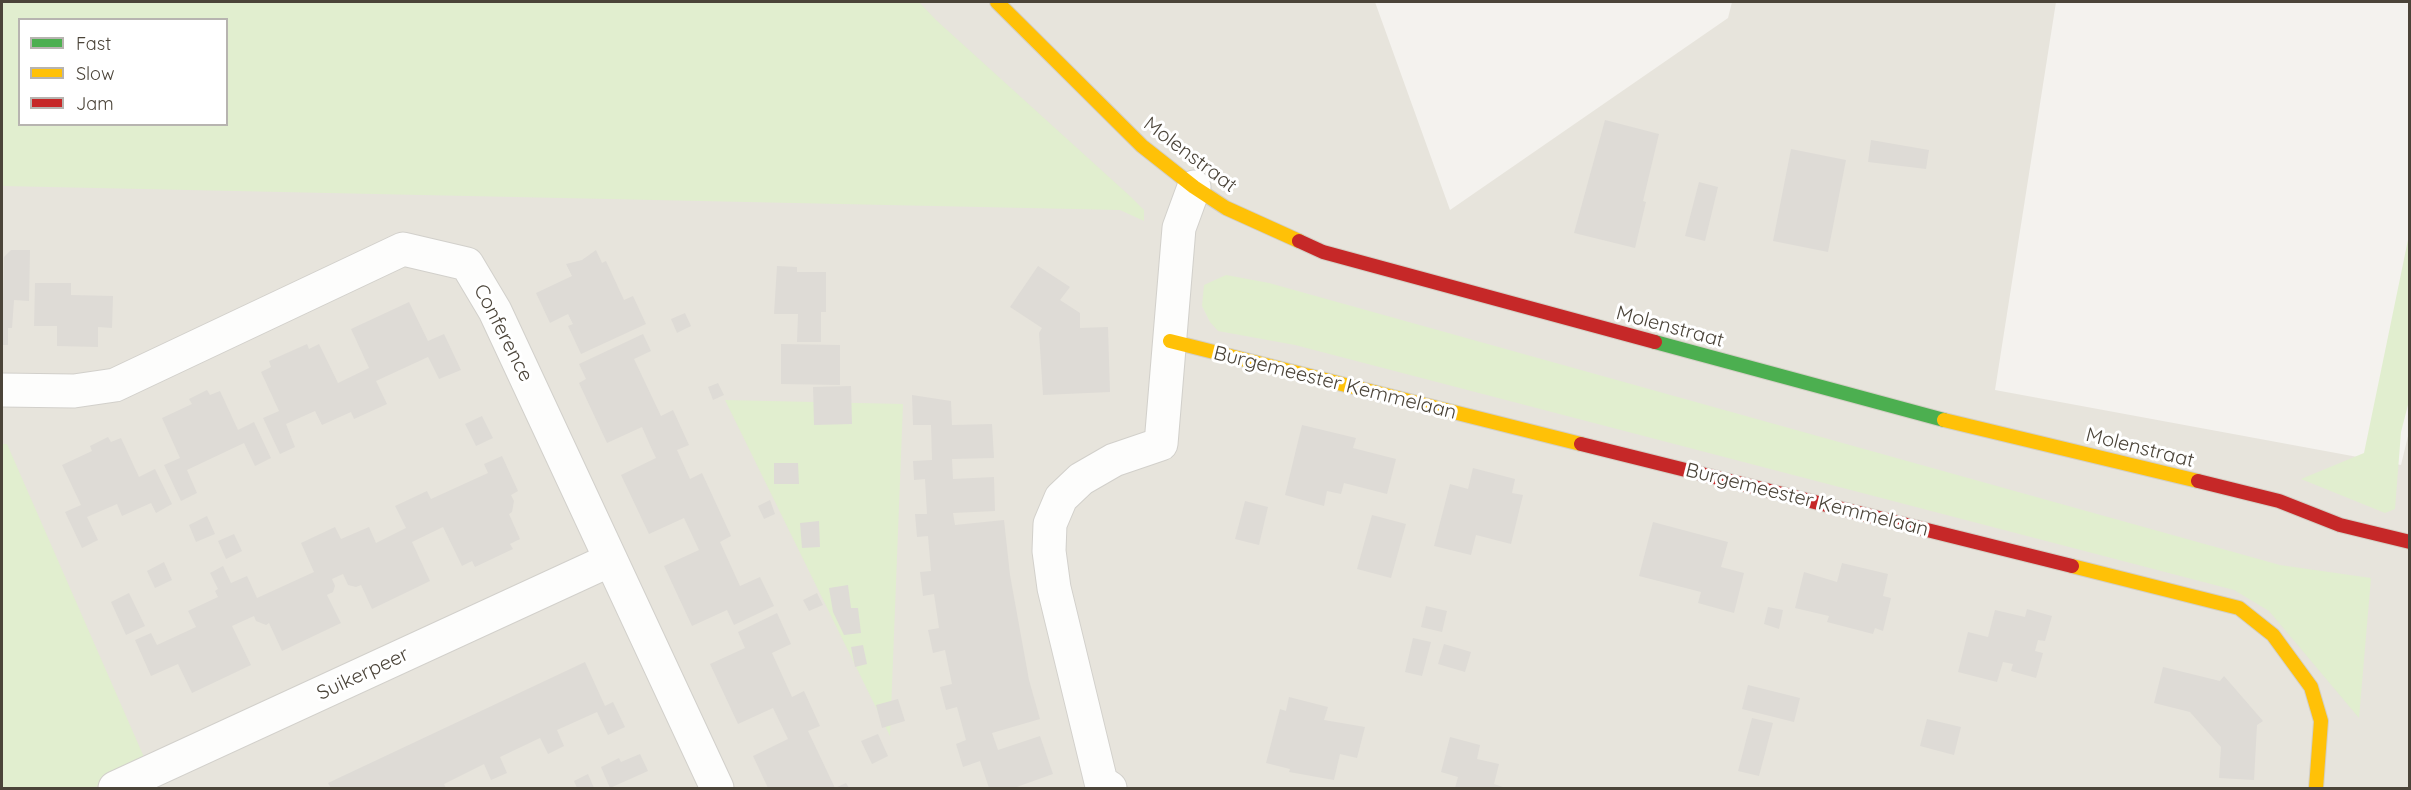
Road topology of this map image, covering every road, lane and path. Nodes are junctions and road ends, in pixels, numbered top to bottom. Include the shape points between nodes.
1 (997, 2) edge
2 (1194, 187) junction
3 (1170, 341) junction
4 (2, 390) edge
5 (2409, 542) edge
6 (610, 560) junction
7 (116, 789) edge
8 (717, 789) edge
9 (1110, 789) edge
10 (2316, 789) edge

1 - 2 street, Molenstraat via 1142,146
2 - 3 street via 1179,228
2 - 5 street, Molenstraat via 1226,208 1323,252 1910,412 2279,501 2340,525
3 - 9 street via 1161,444 1114,460 1081,479 1061,498 1050,525 1049,551 1056,598 1101,782
3 - 10 street, Burgemeester Kemmelaan via 2240,608 2273,635 2311,687 2321,721
4 - 6 street, Conference via 74,391 115,385 403,249 467,264 495,312
6 - 7 street, Suikerpeer
6 - 8 street, Conference

